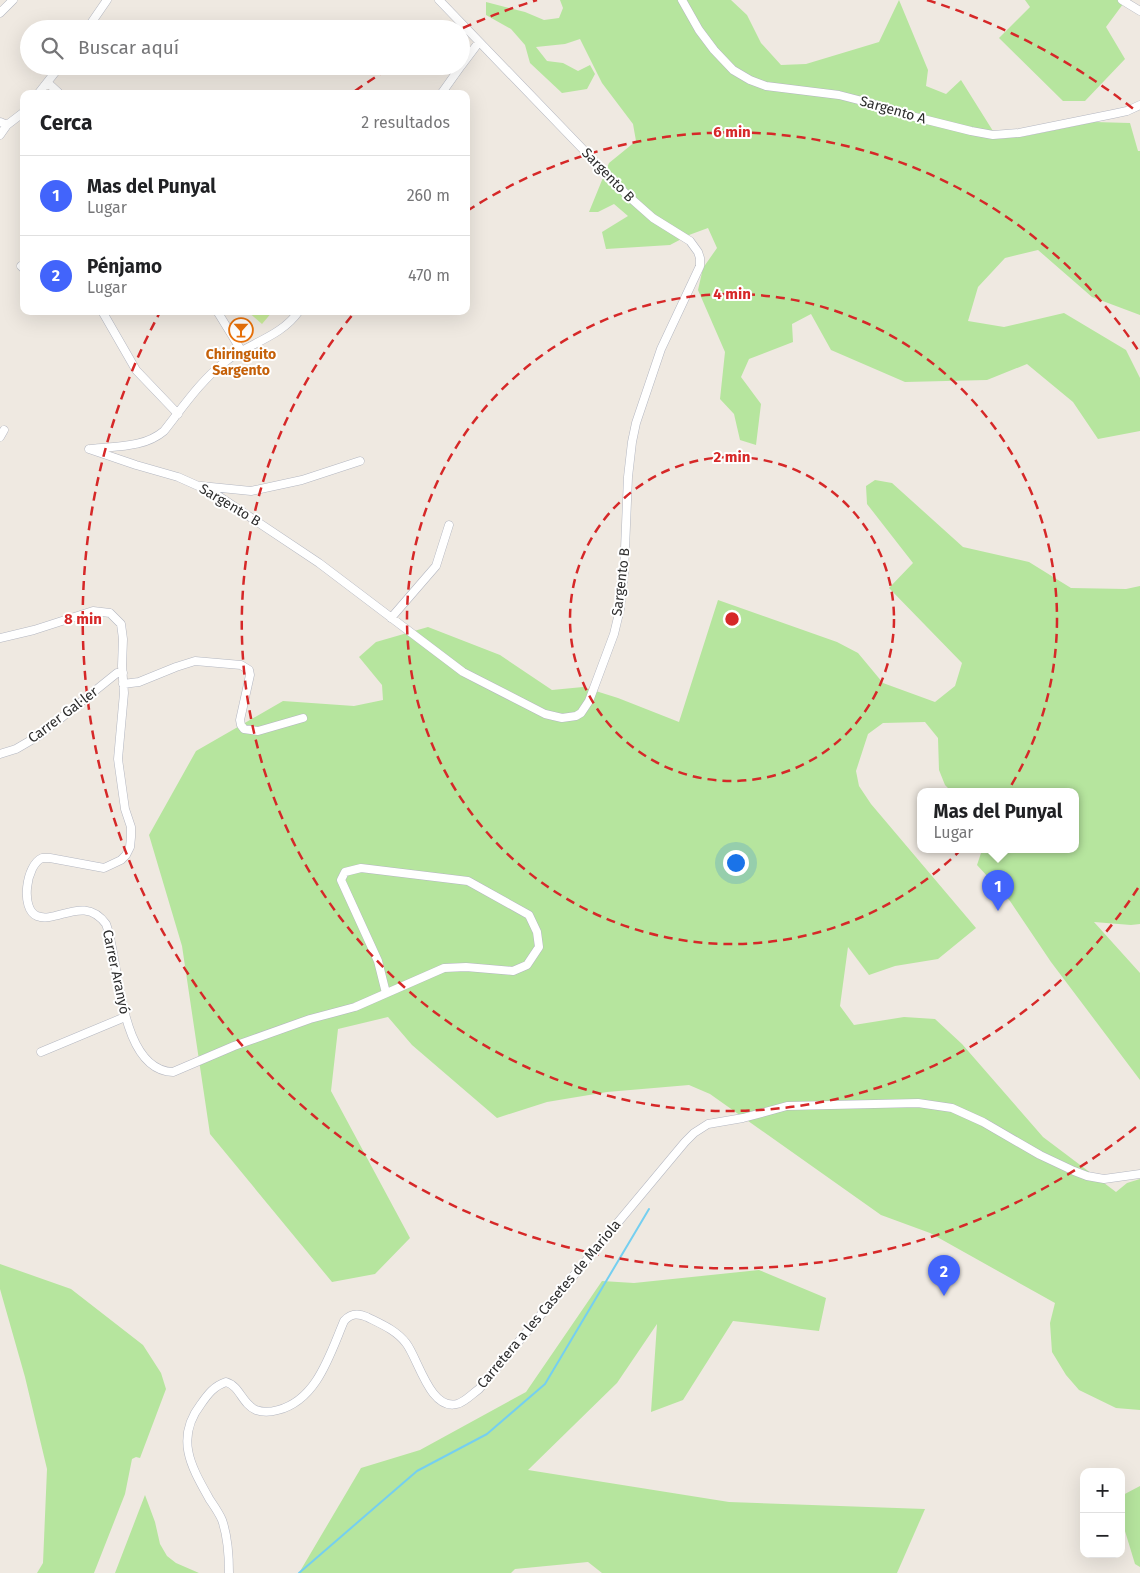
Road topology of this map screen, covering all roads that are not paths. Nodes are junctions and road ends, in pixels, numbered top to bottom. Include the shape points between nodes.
1 (13, 0) edge
2 (107, 0) edge
3 (439, 0) edge
4 (682, 0) edge
5 (1122, 0) edge
6 (1140, 11) edge
7 (0, 14) edge
8 (93, 20) edge
9 (458, 20) edge
10 (470, 33) edge
11 (479, 42) junction
12 (470, 54) edge
13 (54, 75) edge
14 (455, 75) edge
15 (48, 83) junction
16 (42, 90) edge
17 (56, 90) edge
18 (444, 90) edge
19 (1140, 105) edge
20 (20, 114) edge
21 (4, 124) edge
22 (0, 135) edge
23 (104, 315) edge
24 (219, 315) edge
25 (296, 315) edge
26 (241, 350) junction
27 (178, 414) junction
28 (360, 462) dead end
29 (197, 485) junction
30 (449, 525) dead end
31 (391, 618) junction
32 (0, 638) edge
33 (122, 669) junction
34 (123, 684) junction
35 (303, 718) dead end
36 (0, 754) edge
37 (386, 993) junction
38 (125, 1017) junction
39 (41, 1052) dead end
40 (1140, 1174) edge
41 (229, 1573) edge

1 - 7 street
2 - 8 street
3 - 9 street, Sargento B
4 - 19 street, Sargento A via 704,37 733,70 766,86 839,95 993,135 1019,133 1113,114
5 - 6 street
10 - 11 street, Sargento B
11 - 12 street
11 - 31 street, Sargento B via 643,210 694,246 700,266 661,349 636,423 628,477 620,609 607,654 581,713 562,718 534,709 455,667
13 - 15 street
14 - 18 street
15 - 16 street
15 - 17 street
20 - 21 street
21 - 22 street
23 - 27 street via 136,370
24 - 26 street
25 - 26 street via 278,332
26 - 27 street via 211,374
27 - 29 street, Sargento B via 164,431 150,441 89,449
28 - 29 street via 251,491
29 - 31 street, Sargento B via 319,563
30 - 31 street via 436,566
32 - 33 street, Carrer Aranyó via 93,611 103,611 121,624
33 - 34 street, Carrer Aranyó
33 - 36 street, Carrer Gal·ler via 34,738
34 - 35 street via 139,682 195,661 241,665 249,670 250,675 240,720 244,729 258,731
34 - 38 street, Carrer Aranyó via 118,760 131,837 126,855 104,868 42,858 31,872 26,892 33,913 38,916 84,910 101,917 109,931
37 - 37 street, Carrer Aranyó via 378,961 341,880 345,872 361,868 468,881 529,915 537,932 539,947 527,965 513,971 444,968
37 - 38 street, Carrer Aranyó via 355,1007 234,1046 172,1072 155,1066 144,1056
38 - 39 street
40 - 41 street, Carretera a les Casetes de Mariola via 1104,1180 1087,1176 952,1108 918,1103 787,1106 708,1124 685,1142 479,1389 463,1401 449,1404 436,1398 400,1336 378,1322 354,1314 344,1321 315,1383 296,1403 272,1412 256,1410 248,1405 236,1387 226,1382 218,1384 194,1414 188,1448 192,1468 222,1519 229,1552

